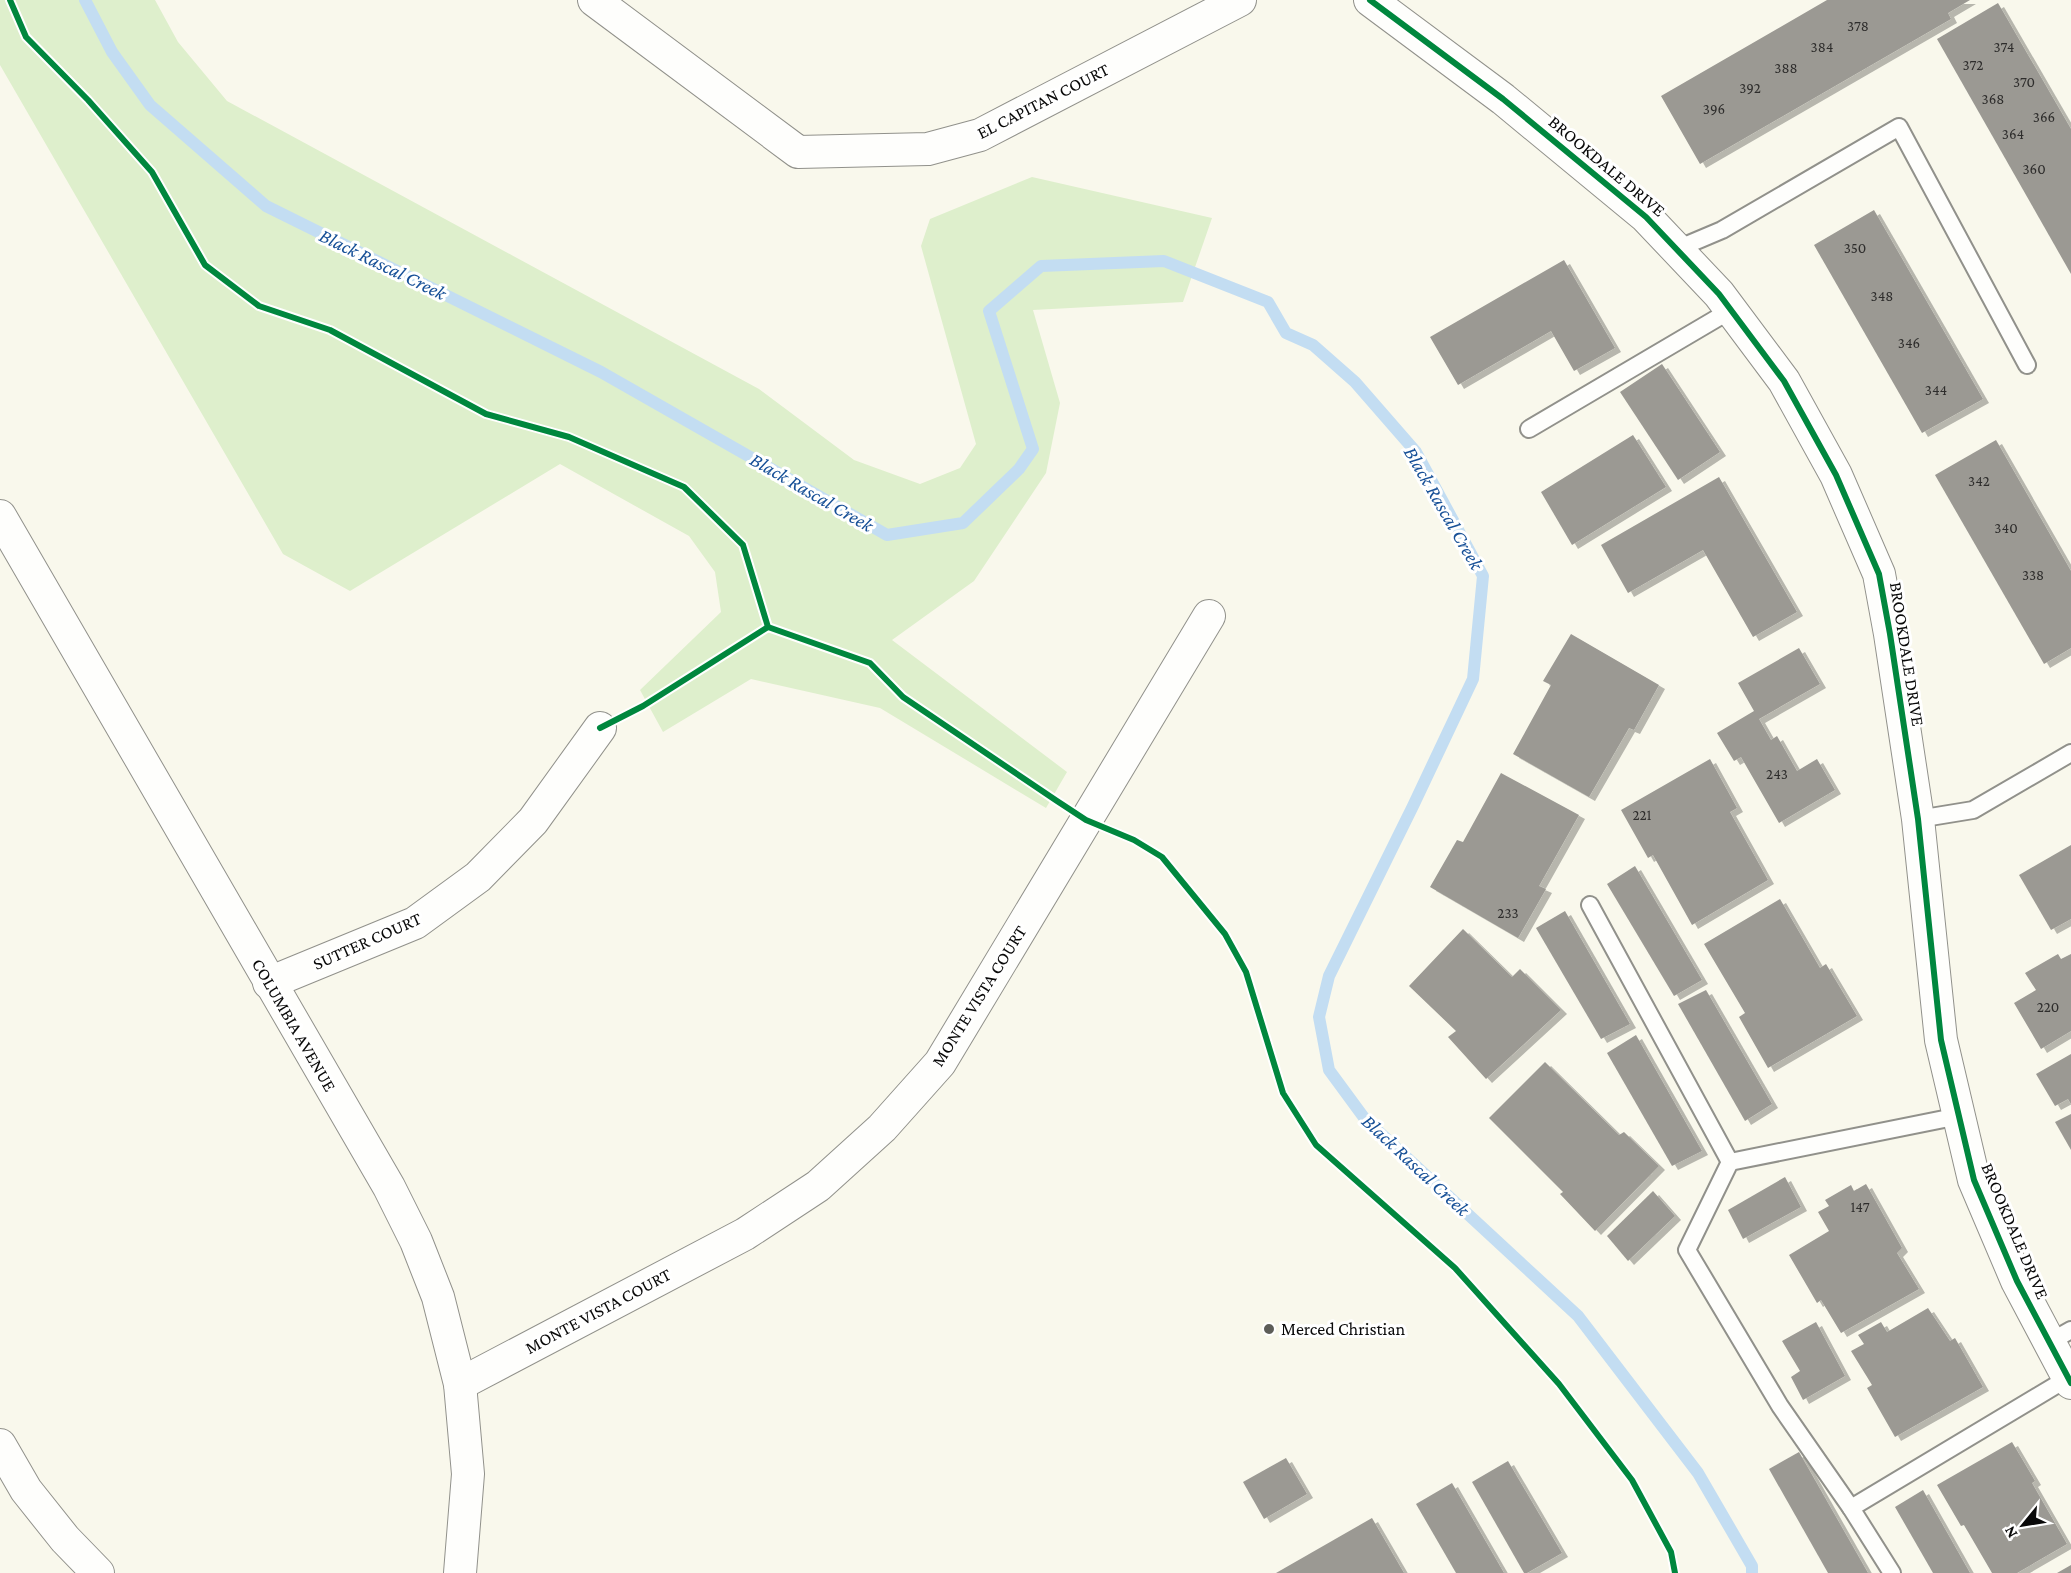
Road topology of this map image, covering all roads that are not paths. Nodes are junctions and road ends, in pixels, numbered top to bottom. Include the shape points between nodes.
1 (594, 0) edge
2 (1240, 0) edge
3 (1370, 0) edge
4 (1677, 249) junction
5 (1731, 310) junction
6 (2027, 365) dead end
7 (1529, 429) dead end
8 (0, 516) edge
9 (1209, 616) dead end
10 (600, 728) dead end
11 (2071, 753) edge
12 (1918, 819) junction
13 (1590, 905) dead end
14 (269, 983) junction
15 (1959, 1116) junction
16 (1730, 1162) junction
17 (2060, 1337) edge
18 (2070, 1381) edge
19 (460, 1384) junction
20 (0, 1444) edge
21 (1851, 1508) junction
22 (98, 1573) edge
23 (460, 1573) edge
24 (1892, 1573) edge

1 - 2 street, EL CAPITAN COURT via 798,152 928,149 980,135
3 - 4 street, BROOKDALE DRIVE via 1503,99 1646,217
4 - 5 street, BROOKDALE DRIVE
4 - 6 lane via 1722,230 1899,127
5 - 7 lane
5 - 12 street, BROOKDALE DRIVE via 1789,391 1836,475 1879,574
8 - 14 street, COLUMBIA AVENUE
9 - 19 street, MONTE VISTA COURT via 940,1063 882,1128 818,1186 744,1234
10 - 14 street, SUTTER COURT via 533,821 478,877 415,923
11 - 12 lane via 1973,810
12 - 15 street, BROOKDALE DRIVE via 1941,1040
13 - 16 lane
14 - 19 street, COLUMBIA AVENUE via 389,1187 416,1241 438,1297
15 - 16 lane
15 - 17 street, BROOKDALE DRIVE via 1974,1180 2017,1281
16 - 21 lane via 1687,1250 1780,1406
17 - 18 street, BROOKDALE DRIVE
18 - 21 lane
19 - 23 street, COLUMBIA AVENUE via 468,1474
20 - 22 street via 26,1490
21 - 24 lane

